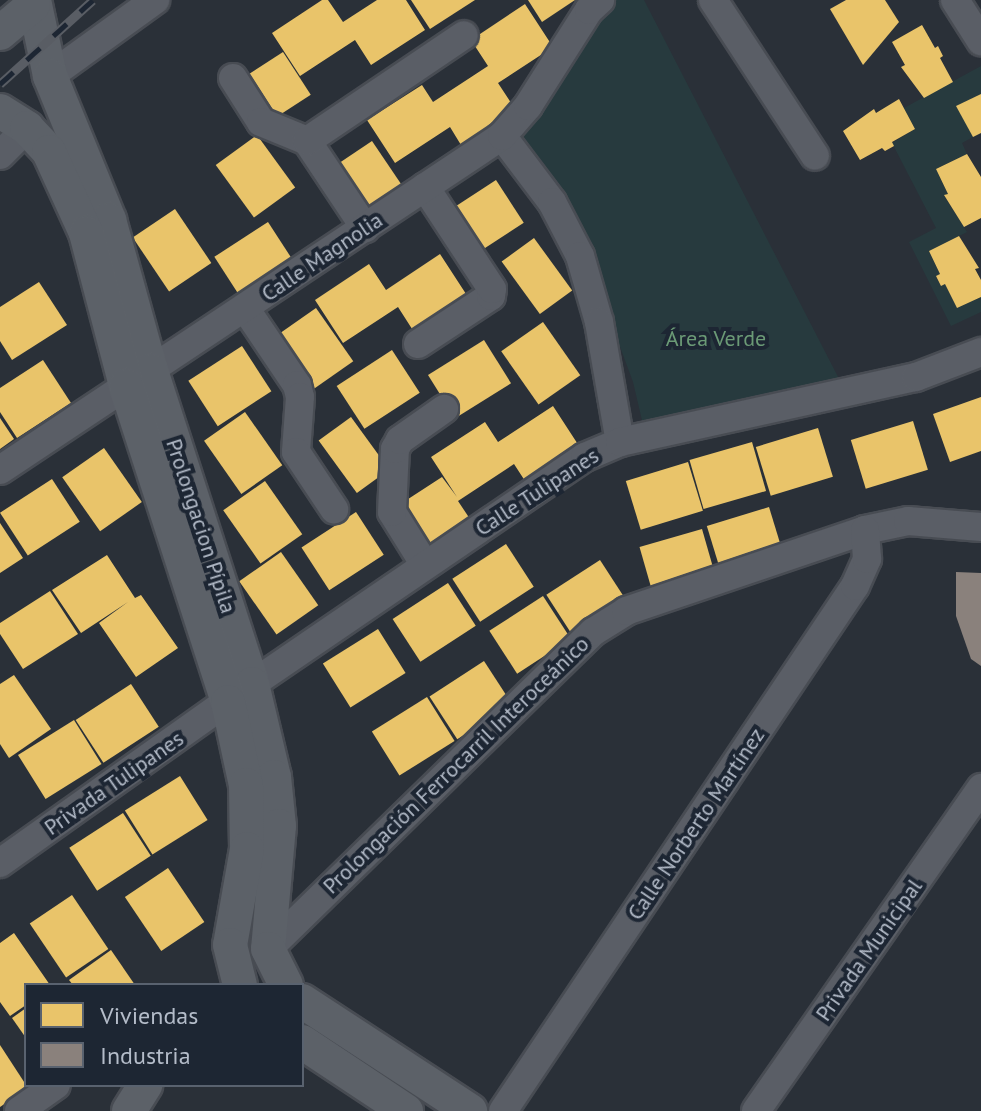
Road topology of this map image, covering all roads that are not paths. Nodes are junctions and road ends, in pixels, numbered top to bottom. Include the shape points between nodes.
1 (155, 0) edge
2 (600, 0) edge
3 (713, 0) edge
4 (955, 0) edge
5 (32, 2) edge
6 (0, 33) edge
7 (464, 35) dead end
8 (981, 41) edge
9 (50, 76) junction
10 (233, 78) dead end
11 (14, 120) edge
12 (502, 136) junction
13 (307, 141) junction
14 (0, 155) edge
15 (815, 156) dead end
16 (425, 187) junction
17 (98, 227) junction
18 (365, 228) junction
19 (245, 308) junction
20 (418, 344) dead end
21 (981, 352) edge
22 (138, 379) junction
23 (444, 409) dead end
24 (620, 442) junction
25 (0, 470) edge
26 (334, 509) dead end
27 (981, 527) edge
28 (865, 530) junction
29 (425, 565) junction
30 (240, 693) junction
31 (981, 788) edge
32 (0, 863) edge
33 (268, 949) junction
34 (230, 981) edge
35 (285, 983) edge
36 (304, 1002) edge
37 (304, 1043) edge
38 (53, 1087) edge
39 (144, 1087) edge
40 (19, 1111) edge
41 (129, 1111) edge
42 (406, 1111) edge
43 (470, 1111) edge
44 (503, 1111) edge
45 (756, 1111) edge

1 - 9 street
2 - 12 street, Calle Magnolia
3 - 15 street
4 - 8 street
5 - 6 main road
5 - 9 main road, Prolongacion Pípila
7 - 13 street
9 - 17 main road, Prolongacion Pípila
10 - 13 street via 261,122
11 - 14 street
11 - 17 main road, Prolongacion Pípila via 49,152
12 - 16 street, Calle Magnolia
12 - 24 street via 552,202 580,256 599,322
13 - 18 street
16 - 18 street, Calle Magnolia
16 - 20 street via 492,289 491,296
17 - 22 main road, Prolongacion Pípila
18 - 19 street, Calle Magnolia
19 - 22 street, Calle Magnolia
19 - 26 street via 297,385 296,452
21 - 24 street, Calle Tulipanes via 916,377
22 - 25 street, Calle Magnolia
22 - 30 main road, Prolongacion Pípila
23 - 29 street via 395,449 392,512
24 - 29 street, Calle Tulipanes via 585,457
27 - 28 street, Prolongación Ferrocarril Interoceánico via 908,521
28 - 33 street, Prolongación Ferrocarril Interoceánico via 626,611 593,632
28 - 44 street, Calle Norberto Martínez via 867,559 855,586
29 - 30 street, Calle Tulipanes
30 - 32 street, Privada Tulipanes
30 - 33 main road, Prolongacion Pípila via 274,777 279,826
30 - 34 main road, Prolongacion Pípila via 247,849 230,945
31 - 45 street, Privada Municipal
33 - 35 main road
36 - 43 main road
37 - 42 main road
38 - 40 street
39 - 41 main road

